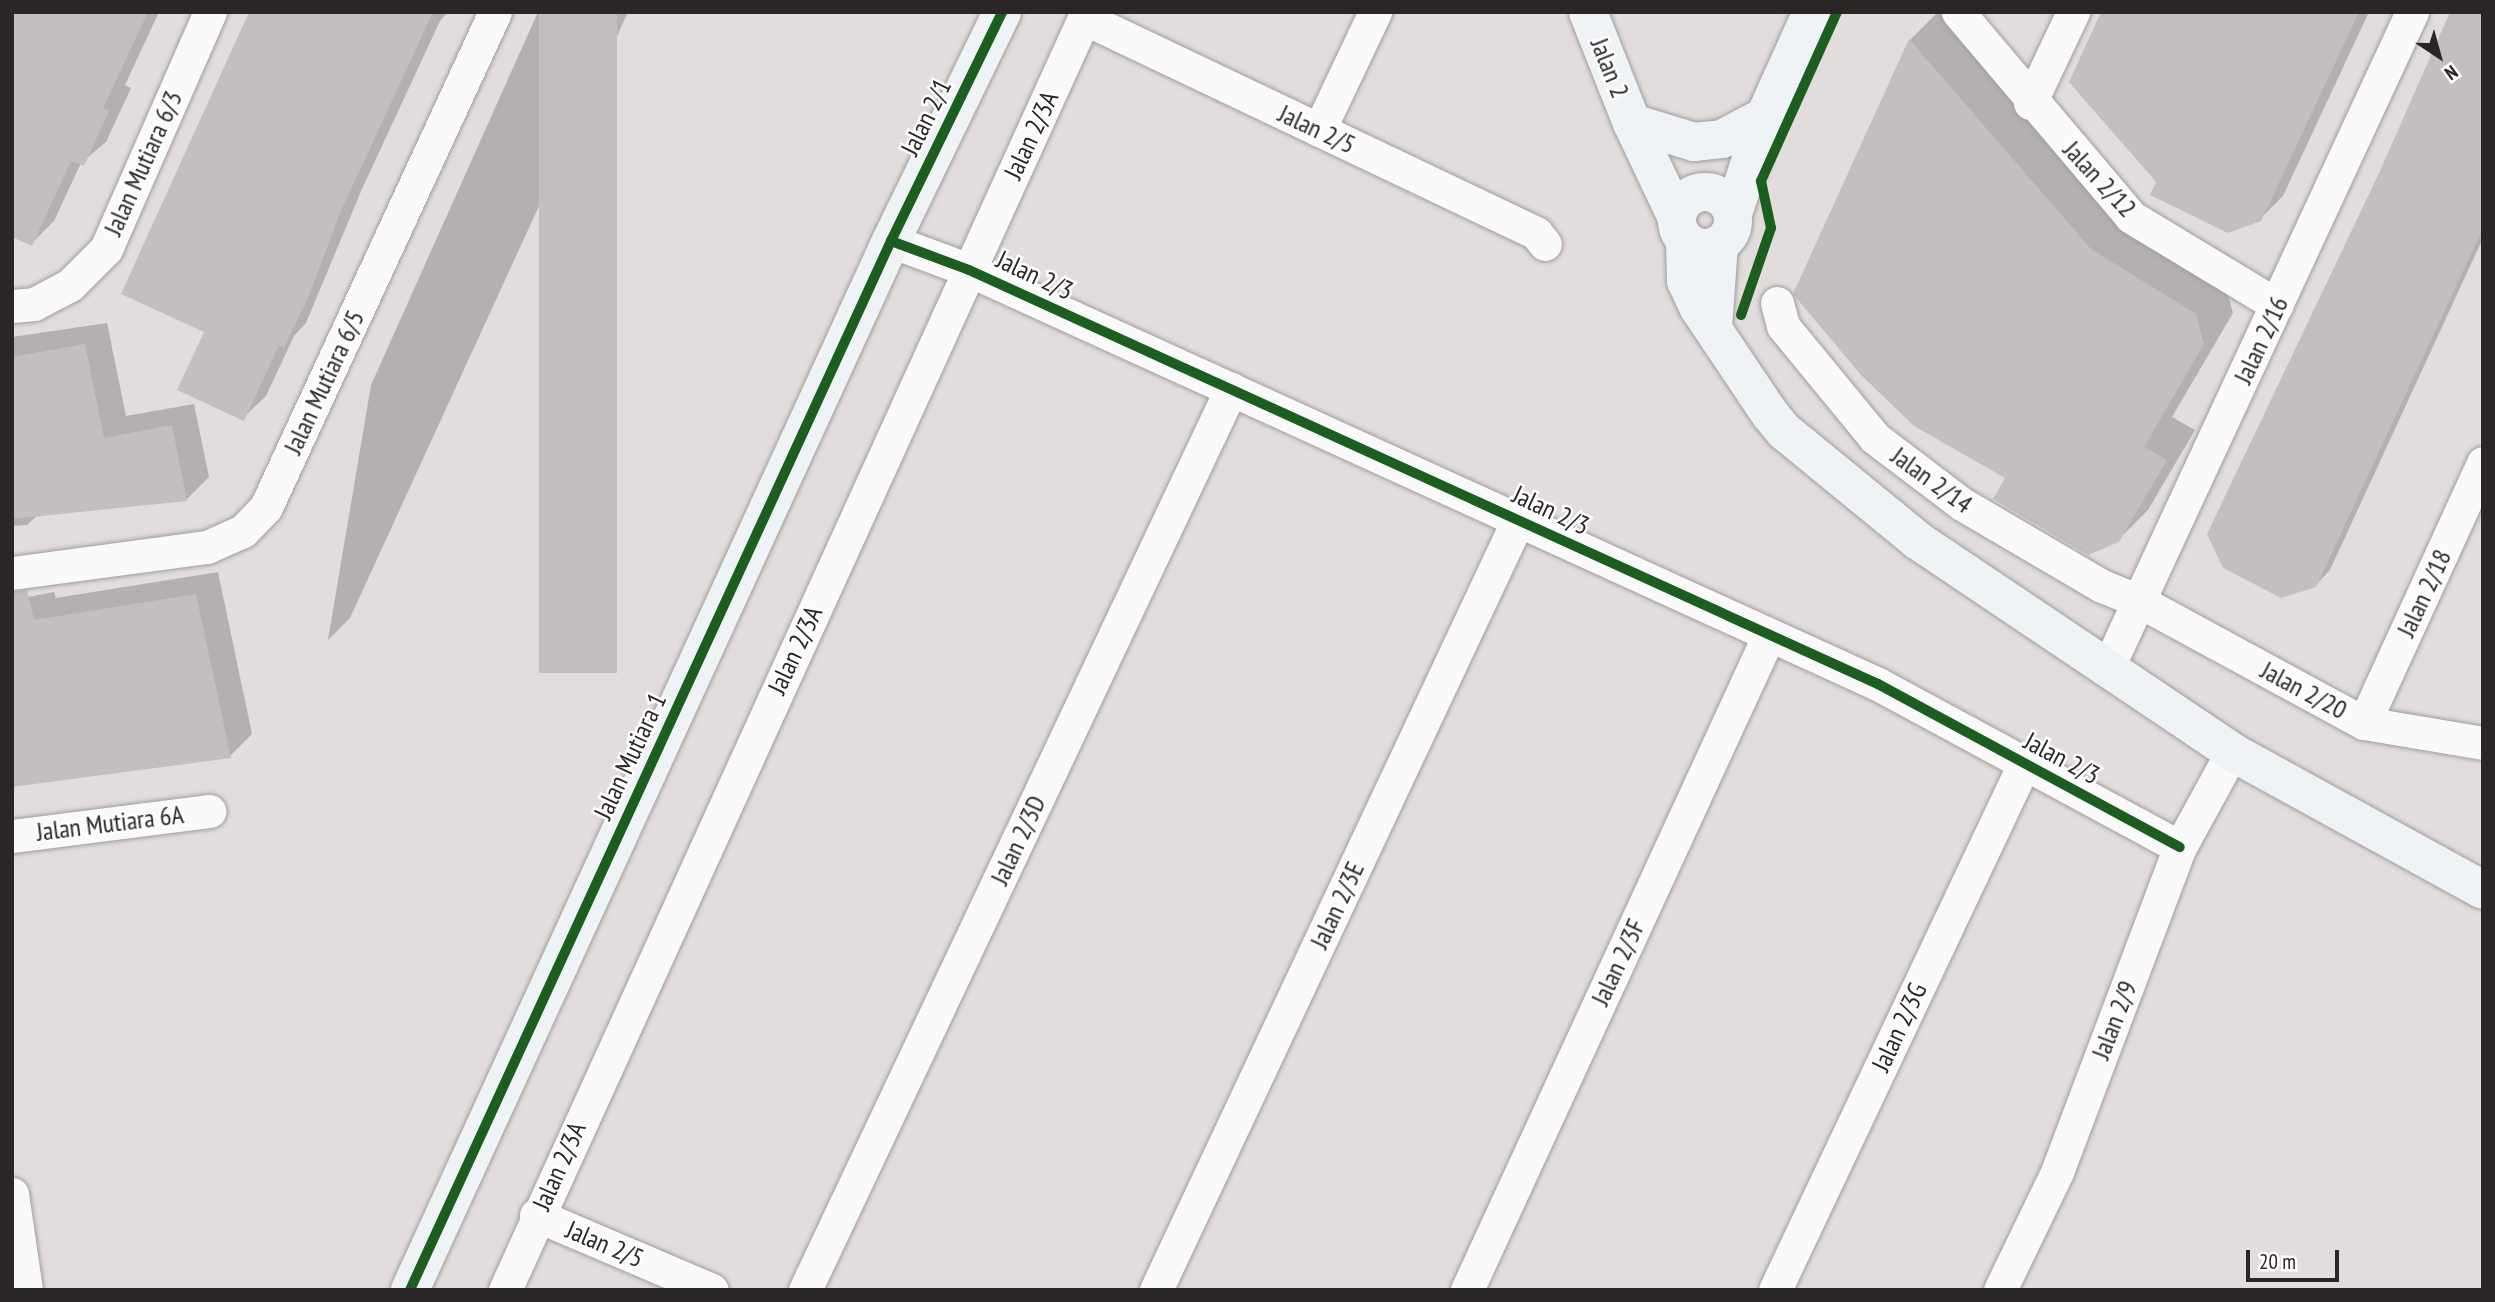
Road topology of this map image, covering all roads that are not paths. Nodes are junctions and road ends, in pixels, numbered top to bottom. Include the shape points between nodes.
1 (210, 12) edge
2 (495, 12) edge
3 (1002, 12) edge
4 (1375, 12) edge
5 (1588, 12) edge
6 (1812, 12) edge
7 (2073, 12) edge
8 (2412, 12) edge
9 (1086, 15) edge
10 (1954, 15) edge
11 (2030, 103) junction
12 (1765, 116) junction
13 (1632, 123) junction
14 (1319, 130) junction
15 (1706, 217) junction
16 (891, 241) junction
17 (1545, 244) dead end
18 (969, 270) junction
19 (1777, 303) dead end
20 (2277, 305) junction
21 (12, 306) edge
22 (1231, 389) junction
23 (2483, 463) edge
24 (1518, 520) junction
25 (12, 573) edge
26 (2138, 601) junction
27 (1769, 635) junction
28 (2108, 667) junction
29 (2364, 723) junction
30 (2483, 743) edge
31 (2232, 752) junction
32 (2024, 764) junction
33 (209, 811) dead end
34 (12, 836) edge
35 (2180, 847) junction
36 (2483, 890) edge
37 (12, 1194) edge
38 (536, 1215) junction
39 (26, 1290) edge
40 (410, 1290) edge
41 (505, 1290) edge
42 (712, 1290) edge
43 (805, 1290) edge
44 (1156, 1290) edge
45 (1467, 1290) edge
46 (1775, 1290) edge
47 (2000, 1290) edge

1 - 21 street, Jalan Mutiara 6/3 via 106,249 70,285 34,304
2 - 25 street, Jalan Mutiara 6/5 via 266,507 243,531 207,547
3 - 16 street, Jalan 2/1
4 - 14 street
5 - 13 street, Jalan 2
6 - 12 street
7 - 11 street
8 - 20 street, Jalan 2/16
9 - 14 street, Jalan 2/5
9 - 18 street, Jalan 2/3A
10 - 11 street, Jalan 2/12
11 - 20 street, Jalan 2/12 via 2131,217
12 - 13 street via 1723,139 1694,142
12 - 15 street
13 - 15 street, Jalan 2
14 - 17 street, Jalan 2/5 via 1536,233
15 - 28 street via 1686,281 1784,431 1917,540
16 - 18 street, Jalan 2/3
16 - 40 street, Jalan Mutiara 1
18 - 22 street, Jalan 2/3
18 - 38 street, Jalan 2/3A
19 - 26 street, Jalan 2/14 via 1783,326 1875,438 1962,504 2102,586
20 - 26 street, Jalan 2/16
22 - 24 street, Jalan 2/3
22 - 43 street, Jalan 2/3D
23 - 29 street, Jalan 2/18
24 - 27 street, Jalan 2/3
24 - 44 street, Jalan 2/3E
26 - 28 street, Jalan 2/16
26 - 29 street, Jalan 2/20
27 - 32 street, Jalan 2/3 via 1878,684
27 - 45 street, Jalan 2/3F
28 - 31 street
29 - 30 street, Jalan 2/20
31 - 35 street, Jalan 2/9
31 - 36 street
32 - 35 street, Jalan 2/3
32 - 46 street, Jalan 2/3G
33 - 34 street, Jalan Mutiara 6A
35 - 47 street, Jalan 2/9 via 2057,1172
37 - 39 street
38 - 41 street, Jalan 2/3A
38 - 42 street, Jalan 2/5

